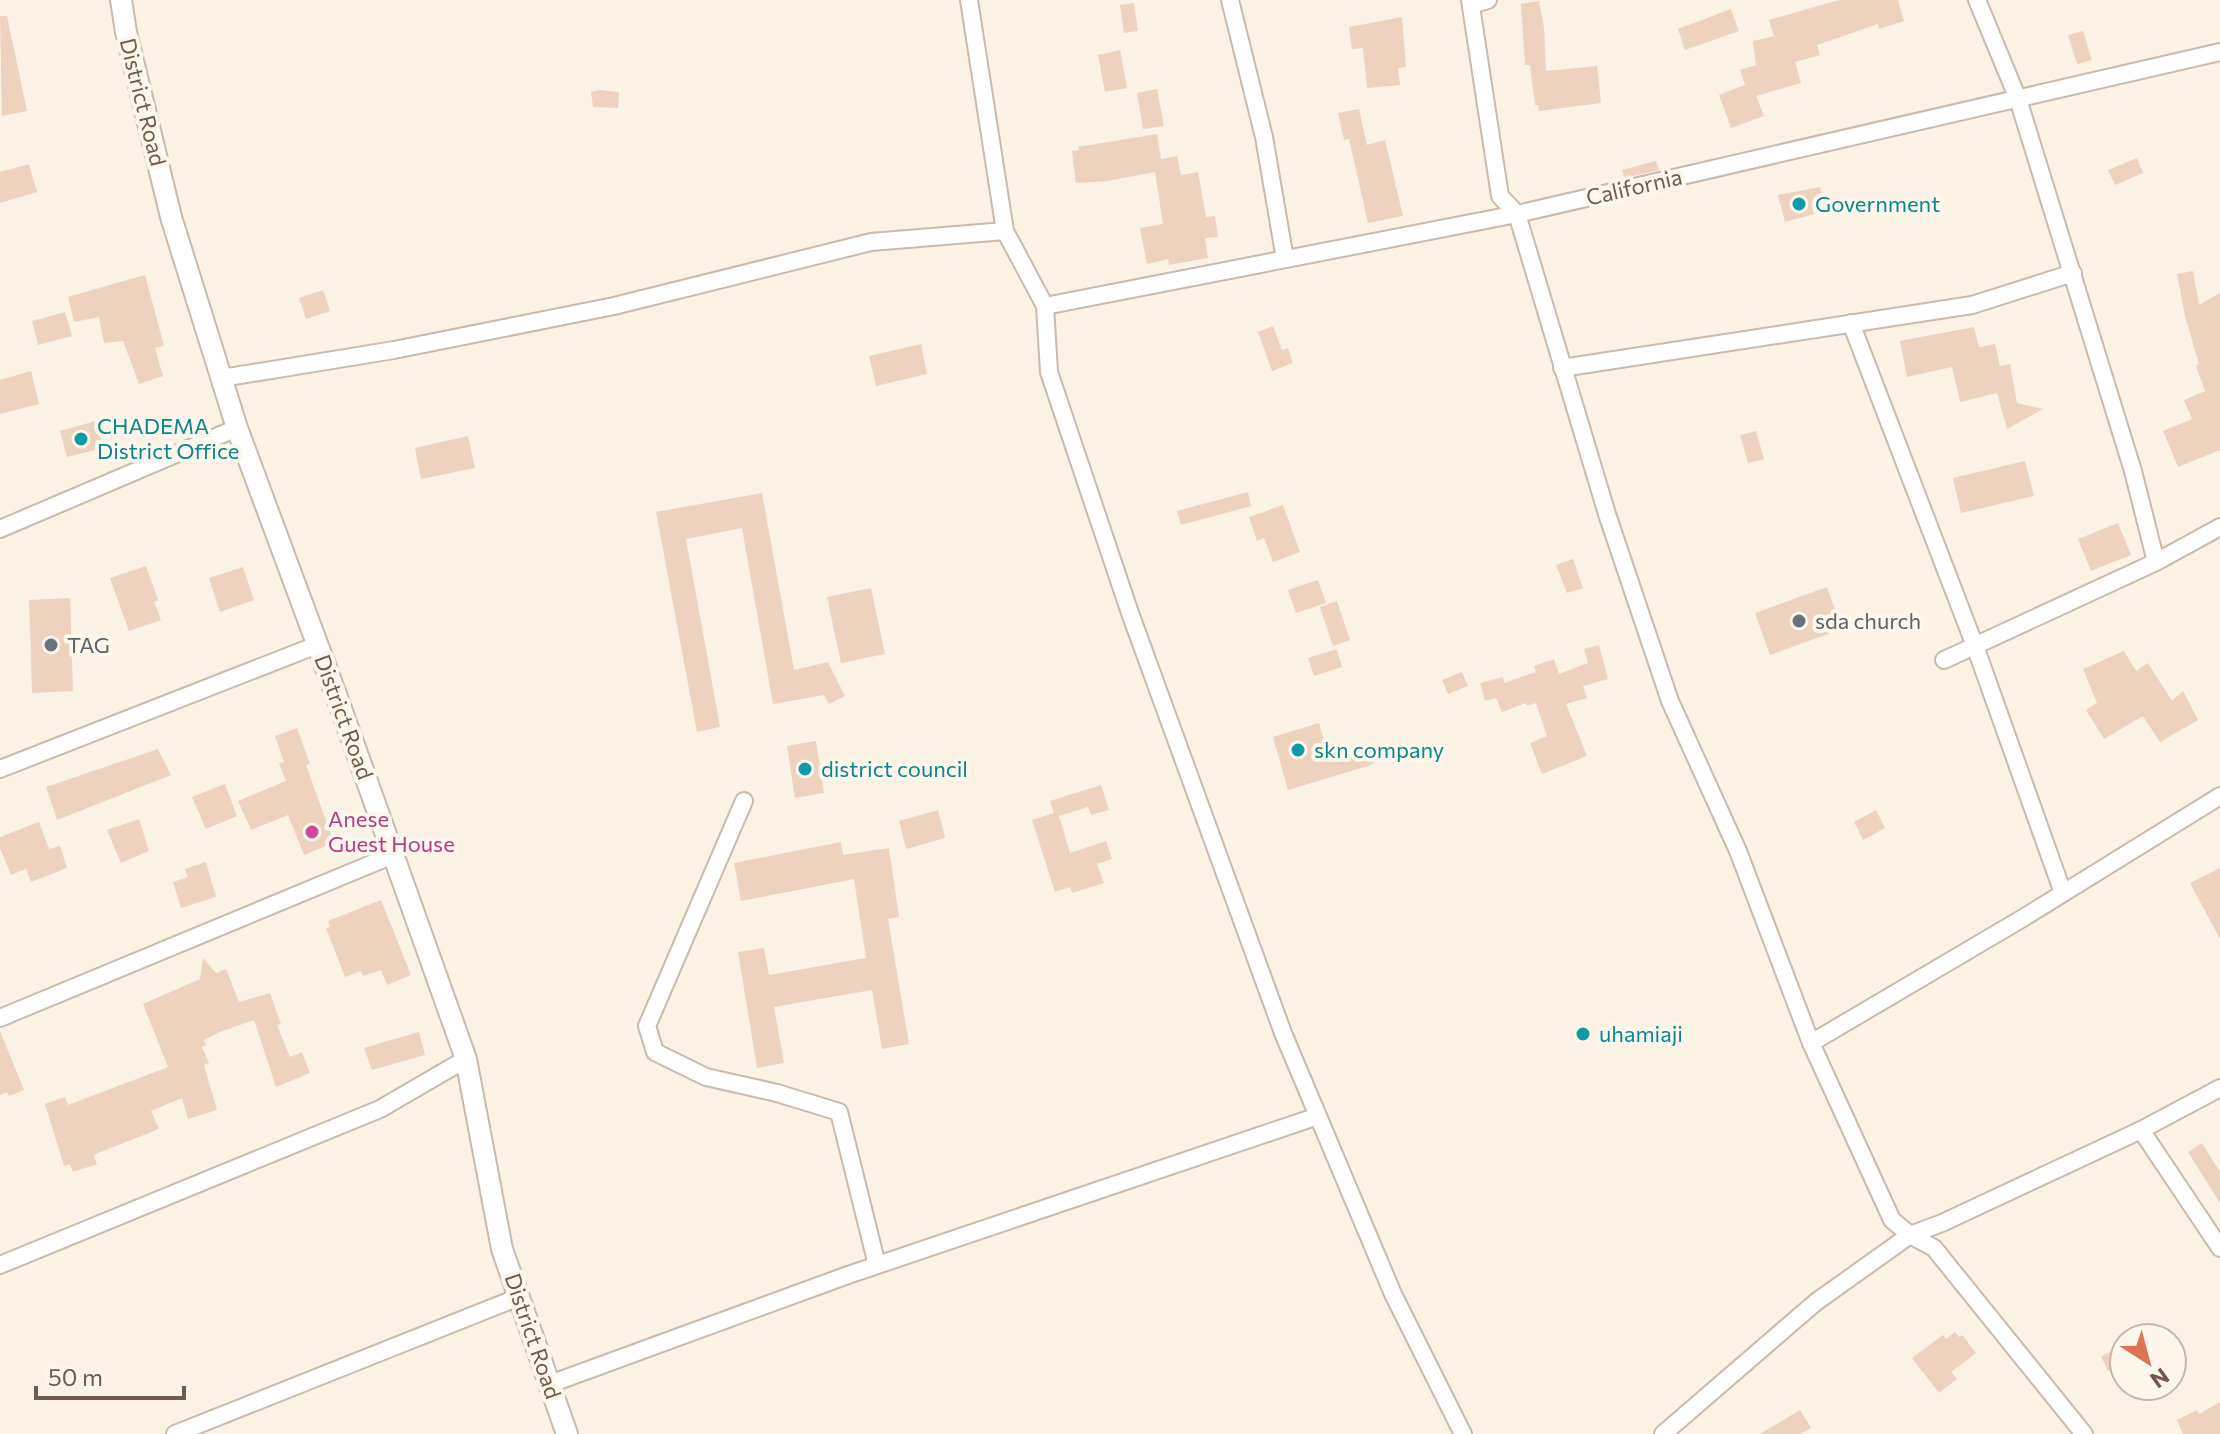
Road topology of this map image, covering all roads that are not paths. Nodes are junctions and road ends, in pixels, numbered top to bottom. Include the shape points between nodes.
1 (121, 0) edge
2 (969, 0) edge
3 (1230, 0) edge
4 (1488, 0) edge
5 (1977, 0) edge
6 (1471, 3) edge
7 (2220, 52) edge
8 (2018, 99) junction
9 (1517, 214) junction
10 (1005, 231) junction
11 (1285, 259) junction
12 (2073, 273) junction
13 (1045, 306) junction
14 (1851, 323) junction
15 (1562, 368) junction
16 (222, 378) junction
17 (237, 428) junction
18 (2220, 527) edge
19 (0, 529) edge
20 (2156, 562) junction
21 (317, 645) junction
22 (1975, 646) junction
23 (1944, 660) dead end
24 (0, 769) edge
25 (2220, 796) edge
26 (744, 801) dead end
27 (393, 855) junction
28 (2063, 893) junction
29 (0, 1018) edge
30 (1811, 1043) junction
31 (466, 1059) junction
32 (2220, 1088) edge
33 (1318, 1116) junction
34 (2141, 1130) junction
35 (1910, 1235) junction
36 (2220, 1248) edge
37 (0, 1265) edge
38 (877, 1265) junction
39 (519, 1297) junction
40 (550, 1384) junction
41 (175, 1434) edge
42 (567, 1434) edge
43 (1463, 1434) edge
44 (1663, 1434) edge
45 (2084, 1434) edge

1 - 16 street, District Road via 171,217
2 - 10 street
3 - 11 street via 1264,137
4 - 6 street
5 - 8 street
6 - 9 street via 1500,196
7 - 8 street, California
8 - 9 street, California
8 - 12 street
9 - 11 street, California
9 - 15 street
10 - 13 street
10 - 16 street via 871,242 614,306
11 - 13 street, California
12 - 14 street via 1972,305
12 - 20 street
13 - 33 street via 1049,372 1125,598
14 - 15 street
14 - 22 street
15 - 30 street via 1670,701 1738,851
16 - 17 street, District Road
17 - 19 street
17 - 21 street, District Road
18 - 20 street
20 - 22 street
21 - 24 street
21 - 27 street, District Road
22 - 23 street
22 - 28 street
25 - 28 street
26 - 38 street via 647,1026 655,1052 706,1077 839,1112
27 - 29 street
27 - 31 street, District Road
28 - 30 street
30 - 35 street via 1892,1220
31 - 37 street via 380,1109
31 - 39 street, District Road via 502,1249
32 - 34 street
33 - 38 street
33 - 43 street via 1393,1294
34 - 35 street
34 - 36 street
35 - 44 street via 1816,1302
35 - 45 street via 1934,1248
38 - 40 street
39 - 40 street, District Road
39 - 41 street
40 - 42 street, District Road

